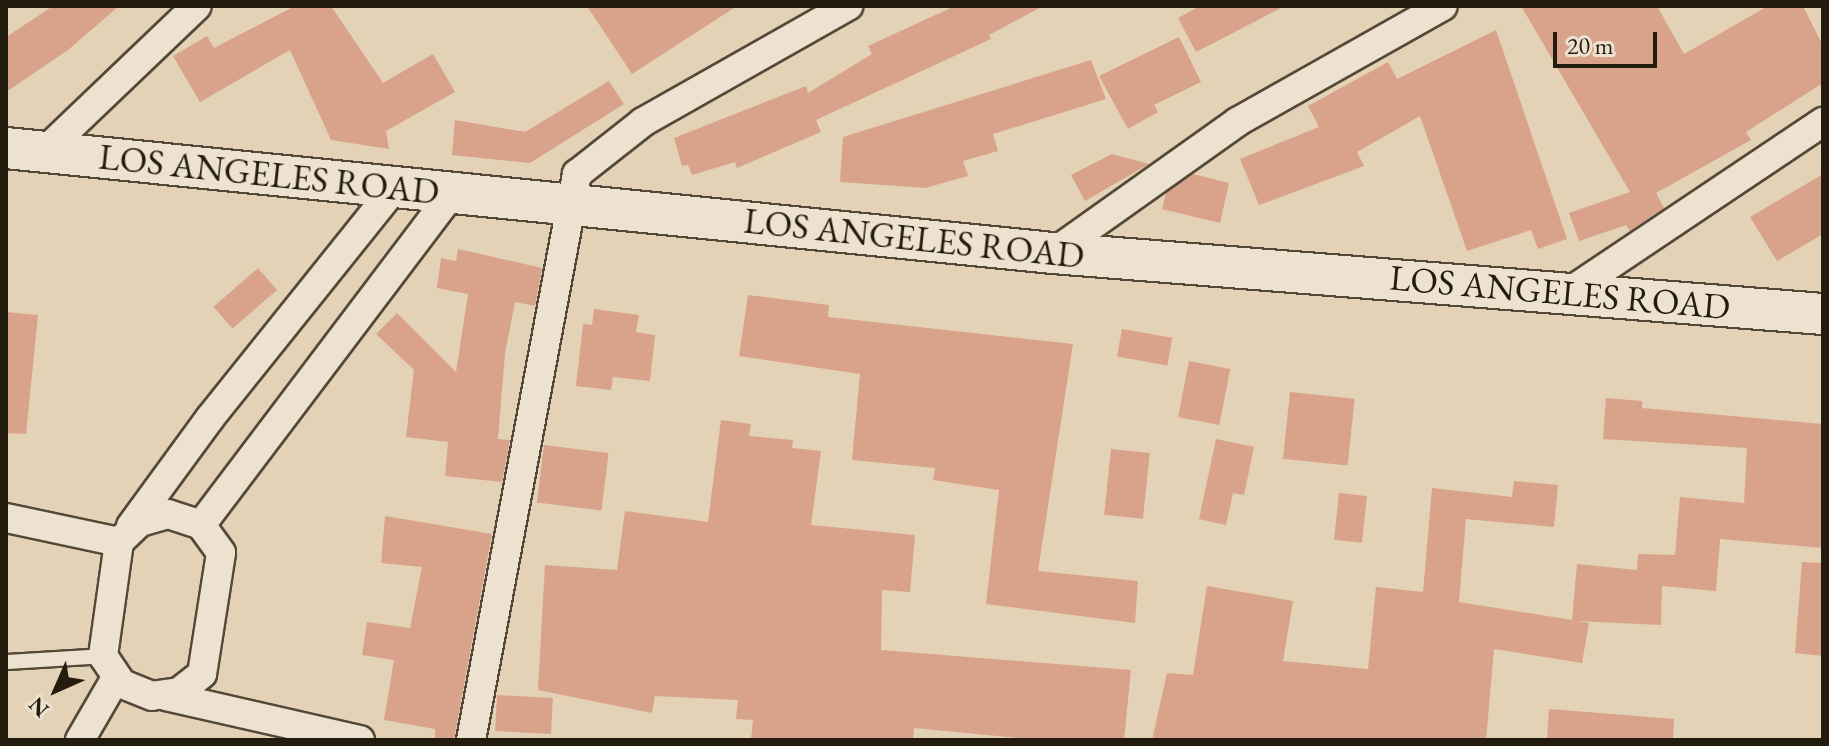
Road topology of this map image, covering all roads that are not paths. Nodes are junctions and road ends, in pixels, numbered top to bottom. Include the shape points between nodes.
1 (197, 6) edge
2 (848, 6) edge
3 (1443, 6) edge
4 (1823, 122) edge
5 (25, 150) edge
6 (396, 186) junction
7 (453, 192) junction
8 (571, 205) junction
9 (1053, 253) junction
10 (1569, 292) junction
11 (1823, 314) edge
12 (6, 518) edge
13 (201, 525) junction
14 (124, 536) junction
15 (6, 662) edge
16 (110, 667) junction
17 (202, 674) junction
18 (166, 696) junction
19 (245, 715) junction
20 (340, 739) edge
21 (80, 740) edge
22 (471, 740) edge

1 - 5 street
2 - 8 street via 601,150 577,174
3 - 9 street via 1237,122
4 - 10 street
5 - 6 main road, LOS ANGELES ROAD
6 - 7 main road, LOS ANGELES ROAD
6 - 14 street via 210,418
7 - 8 main road, LOS ANGELES ROAD
7 - 13 street
8 - 9 main road, LOS ANGELES ROAD
8 - 22 street
9 - 10 main road, LOS ANGELES ROAD
10 - 11 main road, LOS ANGELES ROAD
12 - 14 street
13 - 14 street via 168,514
13 - 17 street via 221,553
14 - 16 street
15 - 16 lane
16 - 18 street via 138,693
16 - 21 street
17 - 18 street
17 - 19 street
18 - 19 street
19 - 20 street

